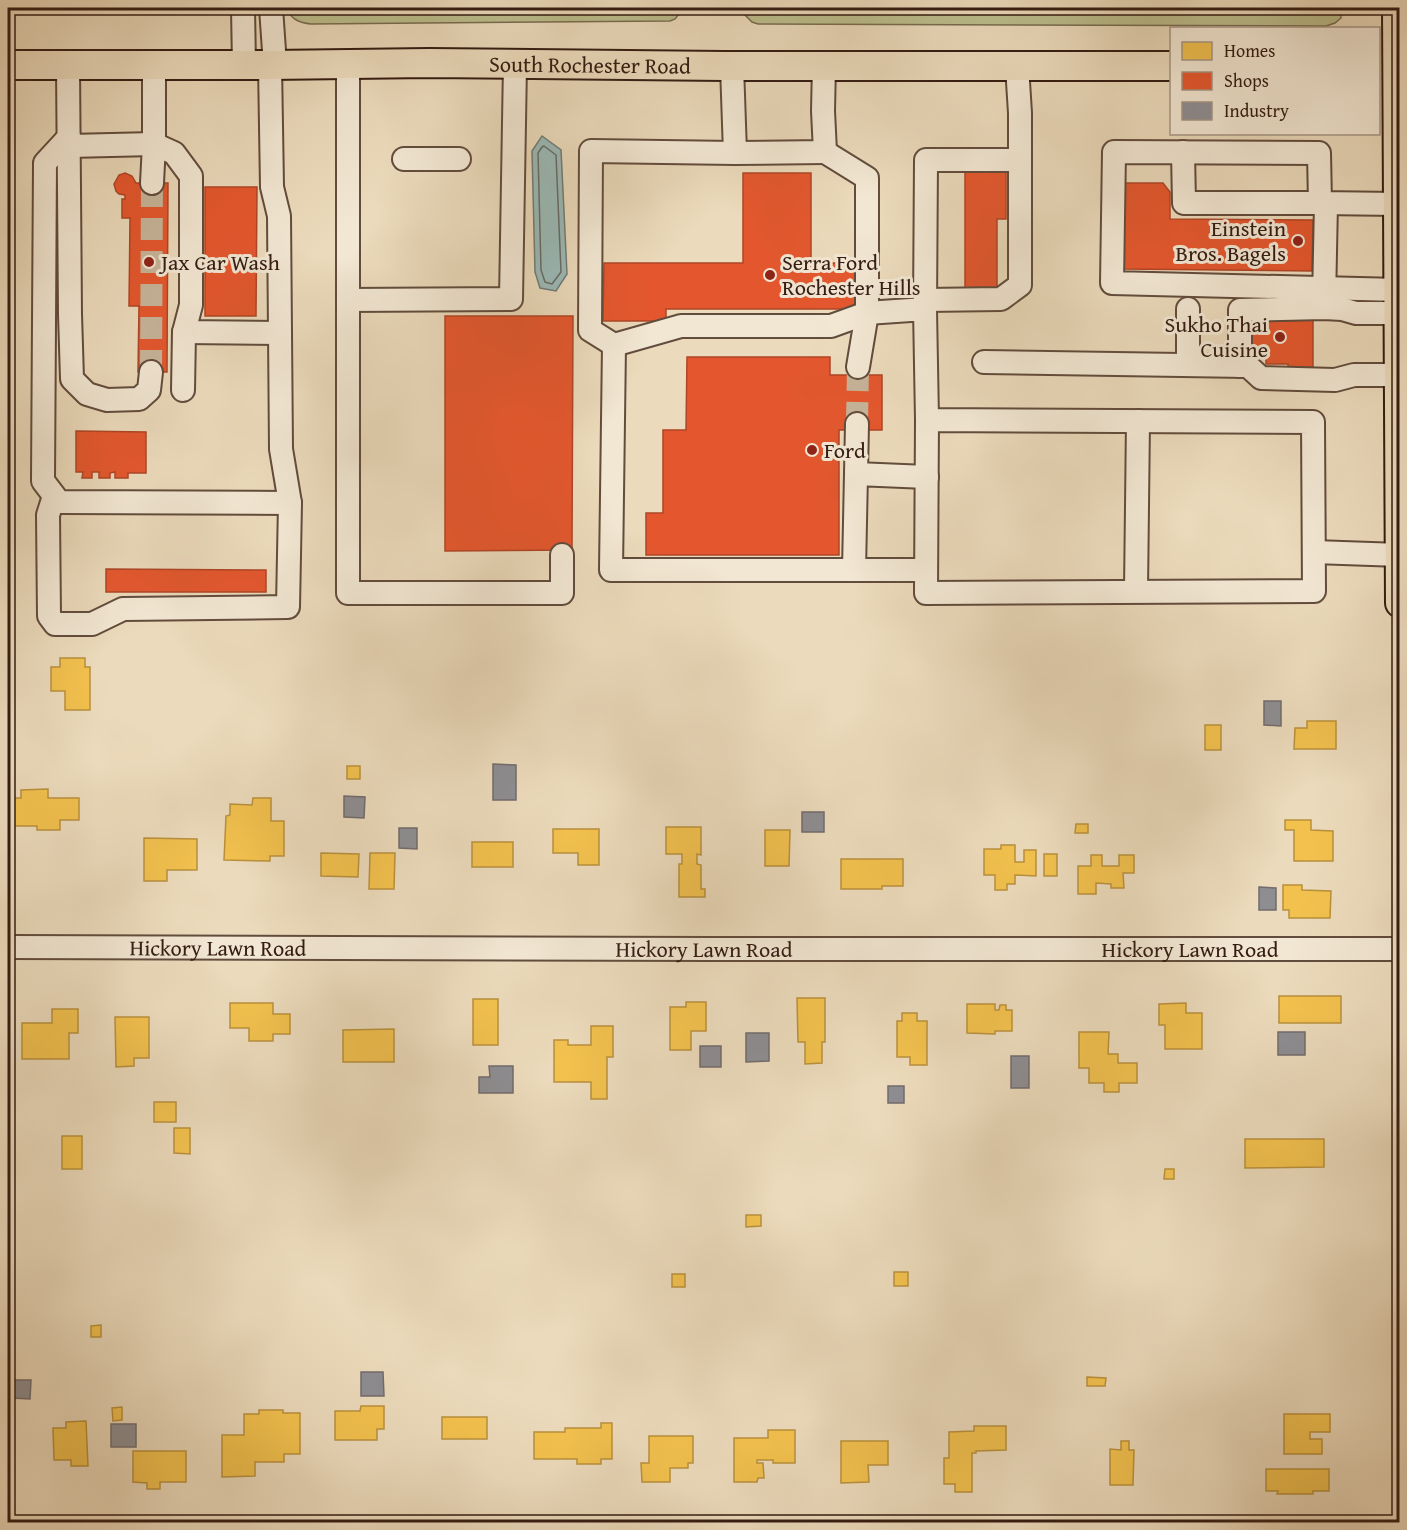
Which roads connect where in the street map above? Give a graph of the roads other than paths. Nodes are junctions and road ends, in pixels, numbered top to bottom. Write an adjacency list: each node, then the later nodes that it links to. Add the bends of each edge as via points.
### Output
1 (243, 8): 8 (street)
2 (271, 8): 8 (street)
3 (1398, 8): 14 (main road)
4 (348, 64): 5 (main road, South Rochester Road); 8 (main road, South Rochester Road); 28 (street)
5 (515, 64): 11 (main road, South Rochester Road); 28 (street, via 511,299)
6 (8, 65): 10 (main road, South Rochester Road)
7 (154, 65): 8 (main road, South Rochester Road); 10 (main road, South Rochester Road); 16 (street)
8 (263, 65): 34 (street, via 272,187 279,216)
9 (824, 65): 11 (main road, South Rochester Road); 12 (main road, South Rochester Road); 18 (street)
10 (68, 66): 15 (street)
11 (732, 66): 19 (street)
12 (1017, 66): 13 (main road, South Rochester Road); 22 (street)
13 (1170, 66)
14 (1392, 67): 25 (main road)
15 (69, 141): 16 (street); 33 (street, via 72,379 87,394 106,400 139,399 149,382 183,391); 47 (street, via 45,163 44,481)
16 (154, 144): 23 (street); 33 (street, via 174,153 191,176 191,305)
17 (1187, 146): 24 (street, via 1319,153); 24 (street, via 1184,203); 27 (street, via 1114,152 1112,283)
18 (825, 152): 19 (street); 31 (street, via 867,178)
19 (735, 153): 35 (street, via 591,151 590,330)
20 (404, 159): 21 (street)
21 (459, 159)
22 (1020, 160): 29 (street, via 1020,285 1001,299); 29 (street, via 926,160)
23 (152, 183)
24 (1323, 203): 25 (street); 27 (street)
25 (1398, 204): 26 (main road)
26 (1399, 290): 27 (street); 32 (main road)
27 (1324, 298): 32 (street, via 1356,313); 39 (street, via 1240,310)
28 (348, 300): 50 (street, via 348,593 562,593)
29 (925, 305): 31 (street); 42 (street)
30 (1188, 309): 38 (street)
31 (867, 312): 35 (street, via 831,326 681,326); 40 (street)
32 (1399, 313): 36 (main road)
33 (184, 332): 34 (street)
34 (280, 333): 48 (street, via 281,449)
35 (614, 345): 52 (street, via 611,570)
36 (1399, 358): 39 (street, via 1335,380 1261,378 1248,366); 41 (main road)
37 (984, 362): 38 (street)
38 (1188, 364): 39 (street)
39 (1240, 366)
40 (858, 367)
41 (1399, 416): 51 (main road)
42 (927, 420): 43 (street); 46 (street)
43 (1138, 421): 49 (street, via 1313,422); 54 (street)
44 (857, 424): 45 (street)
45 (856, 474): 46 (street); 52 (street)
46 (927, 477): 53 (street)
47 (54, 496): 48 (street, via 58,502); 48 (street, via 48,515 49,616 56,624 92,624 123,609 288,607)
48 (290, 503)
49 (1314, 552): 51 (street); 54 (street, via 1314,591)
50 (562, 555)
51 (1399, 555): 55 (main road)
52 (854, 570): 53 (street)
53 (926, 570): 54 (street, via 926,593)
54 (1136, 591)
55 (1400, 603)
56 (8, 947): 57 (street, Hickory Lawn Road)
57 (1400, 949)

